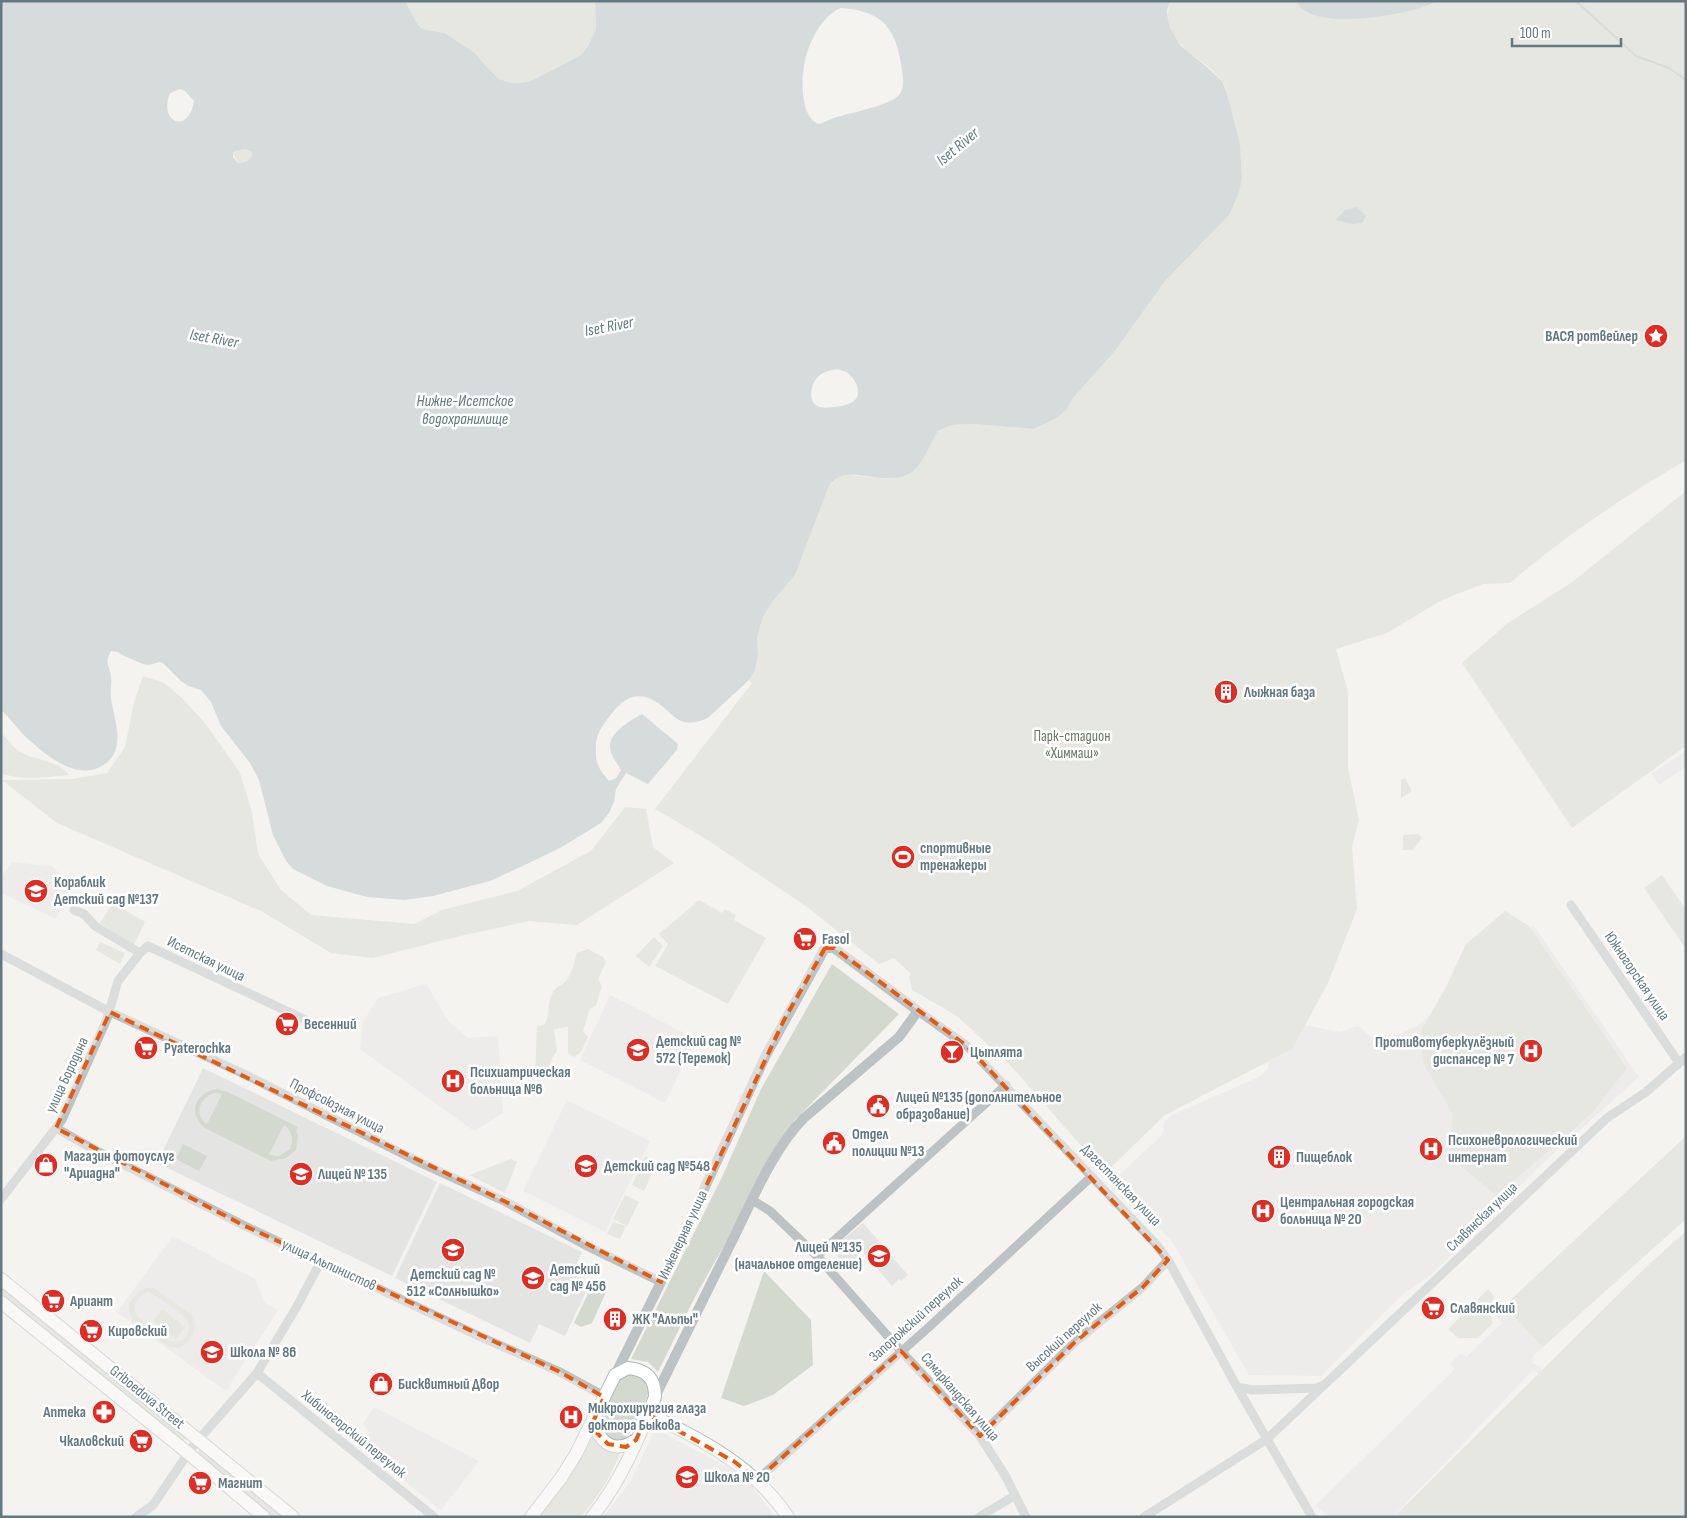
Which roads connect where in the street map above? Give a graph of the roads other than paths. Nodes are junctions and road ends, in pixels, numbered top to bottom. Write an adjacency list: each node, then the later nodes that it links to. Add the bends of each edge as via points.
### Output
1 (1571, 905): 9 (street, Южногорская улица)
2 (74, 910): 4 (street)
3 (825, 948): 6 (street, Дагестанская улица, via 834,948); 19 (street, Инженерная улица, via 766,1055)
4 (140, 953): 7 (street, улица Бородина, via 118,981); 8 (street, Исетская улица, via 148,946)
5 (1, 954): 7 (street, Профсоюзная улица)
6 (918, 1011): 10 (street, Дагестанская улица, via 967,1046); 14 (street, via 899,1037 795,1127)
7 (110, 1012): 11 (street, улица Бородина); 19 (street, Профсоюзная улица, via 506,1202)
8 (308, 1022)
9 (1683, 1060): 24 (street, Славянская улица, via 1646,1092 1607,1118)
10 (1006, 1085): 12 (street, Дагестанская улица); 15 (street)
11 (56, 1128): 13 (street, улица Бородина); 17 (street, улица Альпинистов, via 243,1225)
12 (1091, 1177): 16 (street, Дагестанская улица); 21 (street, Запорожский переулок)
13 (1, 1199)
14 (752, 1200): 15 (street, Самаркандская улица, via 770,1212); 27 (street)
15 (817, 1256): 21 (street, Самаркандская улица)
16 (1168, 1260): 25 (street, Дагестанская улица); 30 (street, Высокий переулок, via 1143,1287 1076,1341)
17 (321, 1261): 22 (street); 26 (street, улица Альпинистов, via 558,1371)
18 (1, 1279): 31 (main road, Griboedova Street)
19 (661, 1282): 23 (street, Инженерная улица)
20 (1, 1302): 34 (main road, Griboedova Street)
21 (902, 1352): 30 (street, Самаркандская улица); 35 (street, Запорожский переулок)
22 (257, 1373): 31 (street); 40 (street, Хибиногорский переулок)
23 (615, 1375): 26 (main road, Инженерная улица); 27 (main road, via 628,1368 643,1371 652,1380)
24 (1326, 1384): 25 (street, via 1317,1388 1262,1390); 32 (street, Славянская улица)
25 (1237, 1387): 32 (street, Дагестанская улица)
26 (604, 1396): 29 (main road, Инженерная улица)
27 (655, 1397): 28 (main road)
28 (648, 1414): 33 (main road); 35 (main road, via 735,1462)
29 (593, 1422): 33 (main road, via 597,1433 608,1444 626,1446); 41 (main road, Инженерная улица, via 562,1478)
30 (980, 1436): 36 (street, Самаркандская улица)
31 (199, 1439): 34 (street); 39 (main road, Griboedova Street)
32 (1267, 1439): 46 (street, Славянская улица); 47 (street, Дагестанская улица)
33 (636, 1440): 42 (main road, via 618,1479)
34 (188, 1453): 37 (street, via 153,1505); 38 (main road, Griboedova Street)
35 (757, 1480): 43 (main road)
36 (1014, 1496): 44 (street); 45 (street, Самаркандская улица)
37 (136, 1517)
38 (264, 1517)
39 (293, 1517)
40 (434, 1517)
41 (531, 1517)
42 (592, 1517)
43 (788, 1517)
44 (979, 1517)
45 (1026, 1517)
46 (1144, 1517)
47 (1312, 1517)

